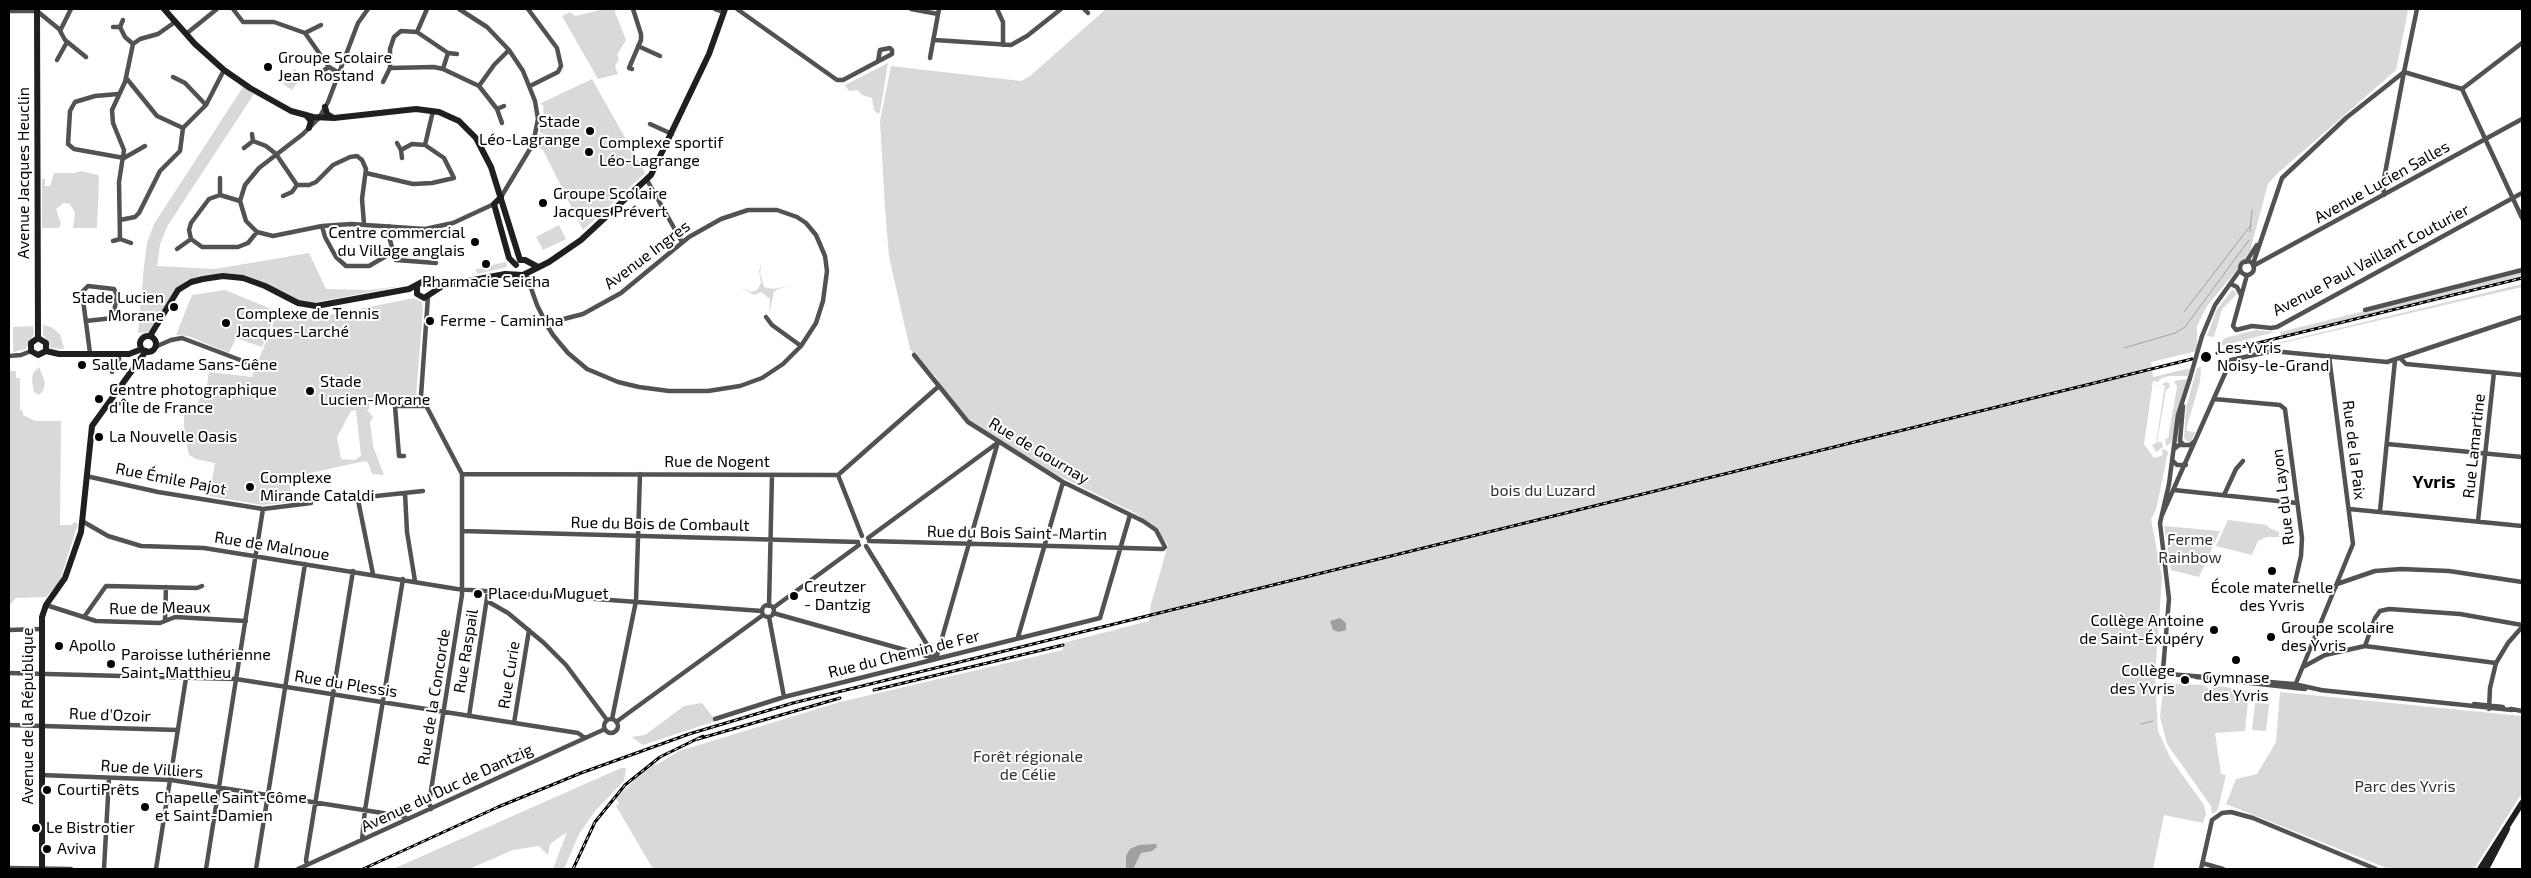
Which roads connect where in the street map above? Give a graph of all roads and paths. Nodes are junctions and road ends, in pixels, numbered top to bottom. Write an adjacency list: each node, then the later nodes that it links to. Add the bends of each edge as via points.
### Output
1 (71, 9): 27 (street)
2 (164, 9): 23 (street)
3 (217, 9): 30 (street)
4 (233, 9): 29 (street, via 244,22 274,22)
5 (368, 9): 51 (street, via 358,23)
6 (427, 9): 28 (street)
7 (461, 9): 37 (street, via 487,27)
8 (528, 9): 57 (street, via 556,48 561,66 558,72)
9 (633, 9): 36 (street, via 641,34)
10 (715, 9): 18 (street)
11 (737, 9): 44 (street, via 837,80 843,80)
12 (911, 9): 20 (street)
13 (997, 9): 35 (street, via 1003,22)
14 (1062, 9): 35 (street, via 1019,42)
15 (1084, 9): 21 (street)
16 (2416, 9): 50 (street)
17 (37, 10): 19 (street); 27 (street); 134 (street, Avenue Jacques Heuclin)
18 (724, 10): 74 (street, via 709,54)
19 (9, 11)
20 (939, 11): 31 (street)
21 (1088, 13)
22 (123, 20): 26 (street)
23 (175, 22): 30 (street); 34 (street, via 160,33)
24 (321, 25): 29 (street)
25 (113, 27): 26 (street)
26 (120, 27): 34 (street)
27 (60, 31): 32 (street)
28 (416, 32): 38 (street); 46 (street, via 401,30 394,37)
29 (305, 33): 45 (street)
30 (186, 34): 49 (street)
31 (935, 40): 35 (street); 42 (street)
32 (67, 42): 41 (street); 43 (street)
33 (2522, 43): 58 (street)
34 (133, 44): 54 (street)
35 (1003, 45)
36 (638, 46): 40 (street); 48 (street, via 629,68)
37 (509, 50): 56 (street); 57 (street)
38 (448, 53): 39 (street); 47 (street)
39 (457, 54)
40 (660, 56)
41 (86, 58)
42 (930, 58)
43 (57, 60)
44 (878, 61)
45 (329, 67): 51 (street); 52 (street)
46 (390, 68): 47 (street); 55 (street)
47 (443, 69): 56 (street)
48 (632, 69)
49 (224, 70): 60 (street); 65 (street, via 279,105)
50 (2404, 72): 58 (street); 90 (street, via 2383,184); 110 (street, via 2346,118 2282,178)
51 (338, 73): 62 (street)
52 (318, 74)
53 (173, 77): 60 (street, via 185,83)
54 (126, 79): 59 (street); 71 (street, via 157,116)
55 (382, 82)
56 (479, 86): 63 (street)
57 (530, 86): 94 (street, via 538,115 536,135 525,161)
58 (2462, 89): 75 (street)
59 (118, 94): 83 (street, via 112,118); 83 (street, via 75,102 70,111 67,140 74,148)
60 (206, 106): 71 (street)
61 (504, 106): 63 (street)
62 (325, 107): 66 (street); 67 (street, via 327,114)
63 (497, 110): 69 (street)
64 (432, 111): 67 (street, via 408,109); 78 (street); 94 (street, via 454,118 472,133 491,167)
65 (306, 115): 66 (street); 72 (street, via 311,121)
66 (319, 118): 67 (street); 72 (street)
67 (334, 118)
68 (2522, 119): 75 (street, Avenue Lucien Salles)
69 (502, 123)
70 (650, 124): 74 (street)
71 (183, 128): 98 (street, via 180,151 160,171 139,213)
72 (309, 128): 82 (street)
73 (252, 134): 76 (street)
74 (672, 134): 87 (street)
75 (2486, 139): 90 (street, Avenue Lucien Salles); 93 (street)
76 (253, 141): 80 (street); 82 (street)
77 (397, 143): 81 (street)
78 (425, 145): 81 (street, via 412,144); 85 (street, via 444,158 454,178 413,184)
79 (145, 146): 83 (street)
80 (244, 148)
81 (402, 150): 84 (street)
82 (276, 154): 88 (street); 95 (street, via 249,179)
83 (124, 158): 98 (street, via 119,182)
84 (402, 158)
85 (366, 173): 88 (street, via 362,160 354,156 331,166 314,184); 99 (street, via 362,199)
86 (220, 178): 91 (street)
87 (647, 180): 108 (street); 118 (street, via 581,240 538,267)
88 (297, 185): 92 (street)
89 (2522, 193): 93 (street, Avenue Paul Vaillant Couturier)
90 (2384, 194): 117 (street, Avenue Lucien Salles)
91 (220, 195): 95 (street); 106 (street, via 206,201 194,219 189,230)
92 (283, 196)
93 (2514, 197): 97 (street); 126 (street, Avenue Paul Vaillant Couturier, via 2277,327 2252,326 2236,330 2232,326)
94 (501, 198): 96 (street); 102 (street)
95 (240, 200): 103 (street, via 244,218)
96 (494, 204): 101 (street, via 440,227); 104 (street)
97 (2522, 218)
98 (120, 220): 105 (street)
99 (364, 224): 100 (street); 101 (street)
100 (322, 226): 103 (street, via 277,236); 113 (street, via 336,257 346,266 369,266)
101 (389, 226): 113 (street)
102 (510, 230): 104 (street, via 506,228); 112 (street)
103 (257, 232): 106 (street, via 238,247 202,247)
104 (502, 232): 114 (street)
105 (120, 238): 107 (street); 109 (street)
106 (191, 240): 111 (street)
107 (113, 241)
108 (682, 242): 132 (street, Avenue Ingres, via 622,293 583,314); 136 (street, Avenue Ingres, via 712,223 748,210 777,210 806,223 820,241 827,271 819,315)
109 (131, 243)
110 (2258, 244): 115 (street); 117 (street)
111 (177, 249)
112 (516, 250): 114 (street); 118 (street)
113 (393, 252): 116 (street, via 399,261)
114 (508, 255): 118 (street)
115 (2246, 262): 117 (street); 119 (street)
116 (436, 263)
117 (2253, 265): 121 (street, via 2252,272)
118 (522, 268): 125 (street); 130 (street, Avenue Ingres)
119 (2240, 270): 121 (street); 122 (street)
120 (2522, 270): 127 (street)
121 (2246, 275): 122 (street); 126 (street)
122 (2236, 279): 123 (street)
123 (2230, 285): 126 (street, via 2237,286); 153 (street, bridge, via 2207,320)
124 (416, 289): 125 (street, via 421,297); 125 (street, via 424,282); 135 (street, via 311,306 243,278 223,276 204,279 178,290)
125 (429, 291): 152 (street)
126 (2242, 295)
127 (2365, 310)
128 (766, 317): 136 (street)
129 (2522, 317): 146 (street)
130 (543, 318): 132 (street, Avenue Ingres); 133 (street, Avenue Ingres)
131 (86, 321): 131 (street, via 113,318 117,295 114,289 88,286 83,289); 141 (street)
132 (556, 321): 133 (street, Avenue Ingres)
133 (548, 327): 136 (street, Avenue Ingres, via 568,353 586,369 630,385 669,391 708,391 740,386 773,372)
134 (38, 338): 139 (street, via 31,343); 140 (street, via 45,341)
135 (152, 338): 137 (street); 138 (street, Avenue de la République, via 141,340)
136 (801, 346)
137 (155, 347): 138 (street); 147 (street, via 182,338)
138 (144, 350): 142 (street); 173 (street, Avenue de la République, via 93,424)
139 (31, 351): 140 (street, via 38,355); 144 (street)
140 (46, 351): 141 (street)
141 (90, 353): 142 (street)
142 (119, 354): 148 (street, via 119,362)
143 (914, 355): 151 (street, Rue de Gournay)
144 (9, 356)
145 (2330, 356): 146 (street, via 2387,362); 154 (street, via 2272,351 2231,360); 185 (street, Rue de la Paix)
146 (2398, 360): 149 (street, via 2406,364); 159 (street)
147 (256, 366)
148 (112, 372)
149 (2494, 372): 150 (street); 163 (street, Rue Lamartine)
150 (2522, 375)
151 (939, 386): 158 (street, Rue de Gournay, via 968,422); 172 (street)
152 (421, 396): 155 (street); 156 (street)
153 (2184, 399): 160 (street, via 2180,441); 161 (street, via 2178,414)
154 (2214, 399): 157 (street); 183 (street, Rue du Layon, via 2280,405 2285,409)
155 (411, 406): 156 (street); 164 (street, via 395,406 399,456)
156 (426, 406): 169 (street)
157 (2196, 441): 160 (street); 162 (street)
158 (997, 443): 174 (street, Rue de Gournay); 196 (street); 198 (street)
159 (2387, 444): 163 (street); 186 (street)
160 (2186, 445): 161 (street); 162 (street)
161 (2174, 448): 166 (street)
162 (2192, 451): 168 (street)
163 (2485, 454): 165 (street); 190 (street, Rue Lamartine)
164 (404, 456)
165 (2522, 458)
166 (2172, 460): 168 (street, via 2177,465); 175 (street)
167 (2243, 461): 179 (street, via 2236,468)
168 (2186, 465): 176 (street)
169 (462, 474): 170 (street, Rue de Nogent); 192 (street, Rue de la Concorde)
170 (640, 474): 171 (street, Rue de Nogent); 193 (street)
171 (772, 475): 172 (street, Rue de Nogent); 195 (street)
172 (838, 475): 194 (street)
173 (86, 476): 184 (street, Rue Émile Pajot, via 158,492); 189 (street, Avenue de la République)
174 (1063, 482): 187 (street, Rue de Gournay); 199 (street)
175 (2168, 489): 176 (street); 188 (street)
176 (2175, 490): 179 (street); 188 (street)
177 (423, 491): 178 (street)
178 (405, 493): 180 (street); 207 (street)
179 (2224, 495): 183 (street)
180 (376, 496)
181 (358, 500): 205 (street)
182 (311, 503): 184 (street, Rue Émile Pajot)
183 (2297, 503): 210 (street, Rue du Layon, via 2302,547 2295,582 2301,586)
184 (263, 509): 202 (street)
185 (2349, 509): 186 (street); 210 (street, Rue de la Paix, via 2352,546)
186 (2380, 511): 190 (street)
187 (1130, 514): 200 (street); 201 (street, Rue de Gournay, via 1156,530)
188 (2162, 515): 236 (street, via 2160,530 2169,599 2165,672 2201,679)
189 (82, 521): 202 (street, Rue de Malnoue, via 108,536 141,546 190,547); 216 (street, Avenue de la République, via 66,578)
190 (2478, 521): 191 (street)
191 (2522, 526)
192 (462, 531): 193 (street, Rue du Bois de Combault); 212 (street, Rue de la Concorde)
193 (639, 536): 195 (street, Rue du Bois de Combault); 215 (street)
194 (862, 536): 196 (street); 197 (street)
195 (769, 539): 197 (street, Rue du Bois de Combault); 217 (street)
196 (868, 542): 197 (street, Rue du Bois de Combault); 198 (street, Rue du Bois Saint-Martin); 229 (street)
197 (858, 543): 217 (street)
198 (968, 544): 199 (street, Rue du Bois Saint-Martin); 229 (street)
199 (1044, 546): 200 (street, Rue du Bois Saint-Martin); 227 (street)
200 (1120, 548): 201 (street, Rue du Bois Saint-Martin); 227 (street, Rue du Chemin de Fer, via 1100,618)
201 (1164, 549)
202 (255, 556): 203 (street, Rue de Malnoue); 222 (street)
203 (305, 564): 204 (street, Rue de Malnoue); 237 (street)
204 (353, 571): 205 (street, Rue de Malnoue); 238 (street)
205 (373, 574): 206 (street, Rue de Malnoue)
206 (403, 579): 207 (street, Rue de Malnoue); 240 (street)
207 (415, 581): 212 (street, Rue de Malnoue)
208 (2522, 582): 210 (street, via 2401,569 2375,571)
209 (202, 586): 211 (street)
210 (2336, 586): 231 (street)
211 (166, 587): 219 (street, via 106,586); 221 (street)
212 (461, 590): 213 (street); 242 (street, Rue de la Concorde)
213 (488, 591): 214 (street, Rue Raspail); 215 (street)
214 (486, 601): 226 (street); 244 (street, Rue Raspail)
215 (636, 601): 218 (street); 246 (street)
216 (46, 605): 219 (street, Rue de Meaux); 224 (street, Avenue de la République)
217 (772, 609): 218 (street, via 765,606); 220 (street); 229 (street)
218 (762, 613): 220 (street); 246 (street)
219 (84, 617): 221 (street, Rue de Meaux, via 96,621)
220 (769, 617): 239 (street)
221 (165, 621): 222 (street, Rue de Meaux, via 175,617)
222 (246, 621): 235 (street)
223 (2522, 626): 228 (street, via 2460,614 2389,609 2380,611 2375,618); 230 (street)
224 (41, 629): 225 (street); 233 (street, Avenue de la République)
225 (9, 630)
226 (529, 630): 246 (street, via 566,666); 247 (street, Rue Curie)
227 (1018, 637): 229 (street, Rue du Chemin de Fer)
228 (2365, 646): 230 (street); 231 (street, via 2325,655)
229 (936, 659): 239 (street, Rue du Chemin de Fer)
230 (2496, 663): 241 (street)
231 (2303, 667): 236 (street)
232 (9, 673): 233 (street, Rue du Plessis)
233 (41, 673): 234 (street, Rue du Plessis); 249 (street, Avenue de la République)
234 (186, 678): 235 (street, Rue du Plessis); 251 (street)
235 (236, 679): 237 (street, Rue du Plessis); 256 (street)
236 (2295, 686): 241 (street)
237 (285, 687): 238 (street, Rue du Plessis); 257 (street)
238 (333, 694): 240 (street, Rue du Plessis); 258 (street)
239 (784, 697): 245 (street, Rue du Chemin de Fer)
240 (382, 702): 242 (street, Rue du Plessis); 261 (street)
241 (2489, 707): 243 (street)
242 (444, 711): 244 (street, Rue du Plessis); 260 (street, Rue de la Concorde, via 429,804)
243 (2522, 711)
244 (468, 716): 247 (street, Rue du Plessis)
245 (715, 719)
246 (612, 720): 250 (street); 250 (street, Avenue du Duc de Dantzig, via 617,728 615,731)
247 (514, 723): 252 (street, Rue du Plessis, via 578,733)
248 (9, 725): 249 (street, Rue d'Ozoir)
249 (42, 725): 251 (street, Rue d'Ozoir); 253 (street, Avenue de la République)
250 (605, 729): 252 (street, Avenue du Duc de Dantzig)
251 (178, 730): 255 (street)
252 (585, 738): 260 (street, Avenue du Duc de Dantzig)
253 (41, 776): 254 (street, Rue de Villiers); 268 (street, Avenue de la République)
254 (109, 778): 255 (street, Rue de Villiers); 270 (street)
255 (171, 780): 256 (street, Rue de Villiers); 271 (street)
256 (219, 787): 257 (street, Rue de Villiers); 272 (street)
257 (268, 795): 258 (street, Rue de Villiers); 273 (street)
258 (316, 803): 261 (street, Rue de Villiers); 266 (street, via 306,860)
259 (2522, 803): 263 (street)
260 (431, 808): 262 (street, Avenue du Duc de Dantzig)
261 (365, 810): 262 (street, Rue de Villiers); 264 (street)
262 (408, 819): 264 (street, Avenue du Duc de Dantzig)
263 (2508, 825): 278 (street); 279 (street)
264 (362, 840): 266 (street, Avenue du Duc de Dantzig)
265 (2202, 863): 275 (street); 276 (street); 277 (street, via 2209,827 2217,815 2231,812 2253,818)
266 (308, 865): 274 (street, Avenue du Duc de Dantzig)
267 (9, 868): 268 (street)
268 (42, 868): 269 (street)
269 (71, 869)
270 (104, 869)
271 (156, 869)
272 (206, 869)
273 (256, 869)
274 (298, 869)
275 (2201, 869)
276 (2222, 869)
277 (2375, 869)
278 (2480, 869)
279 (2486, 869)

